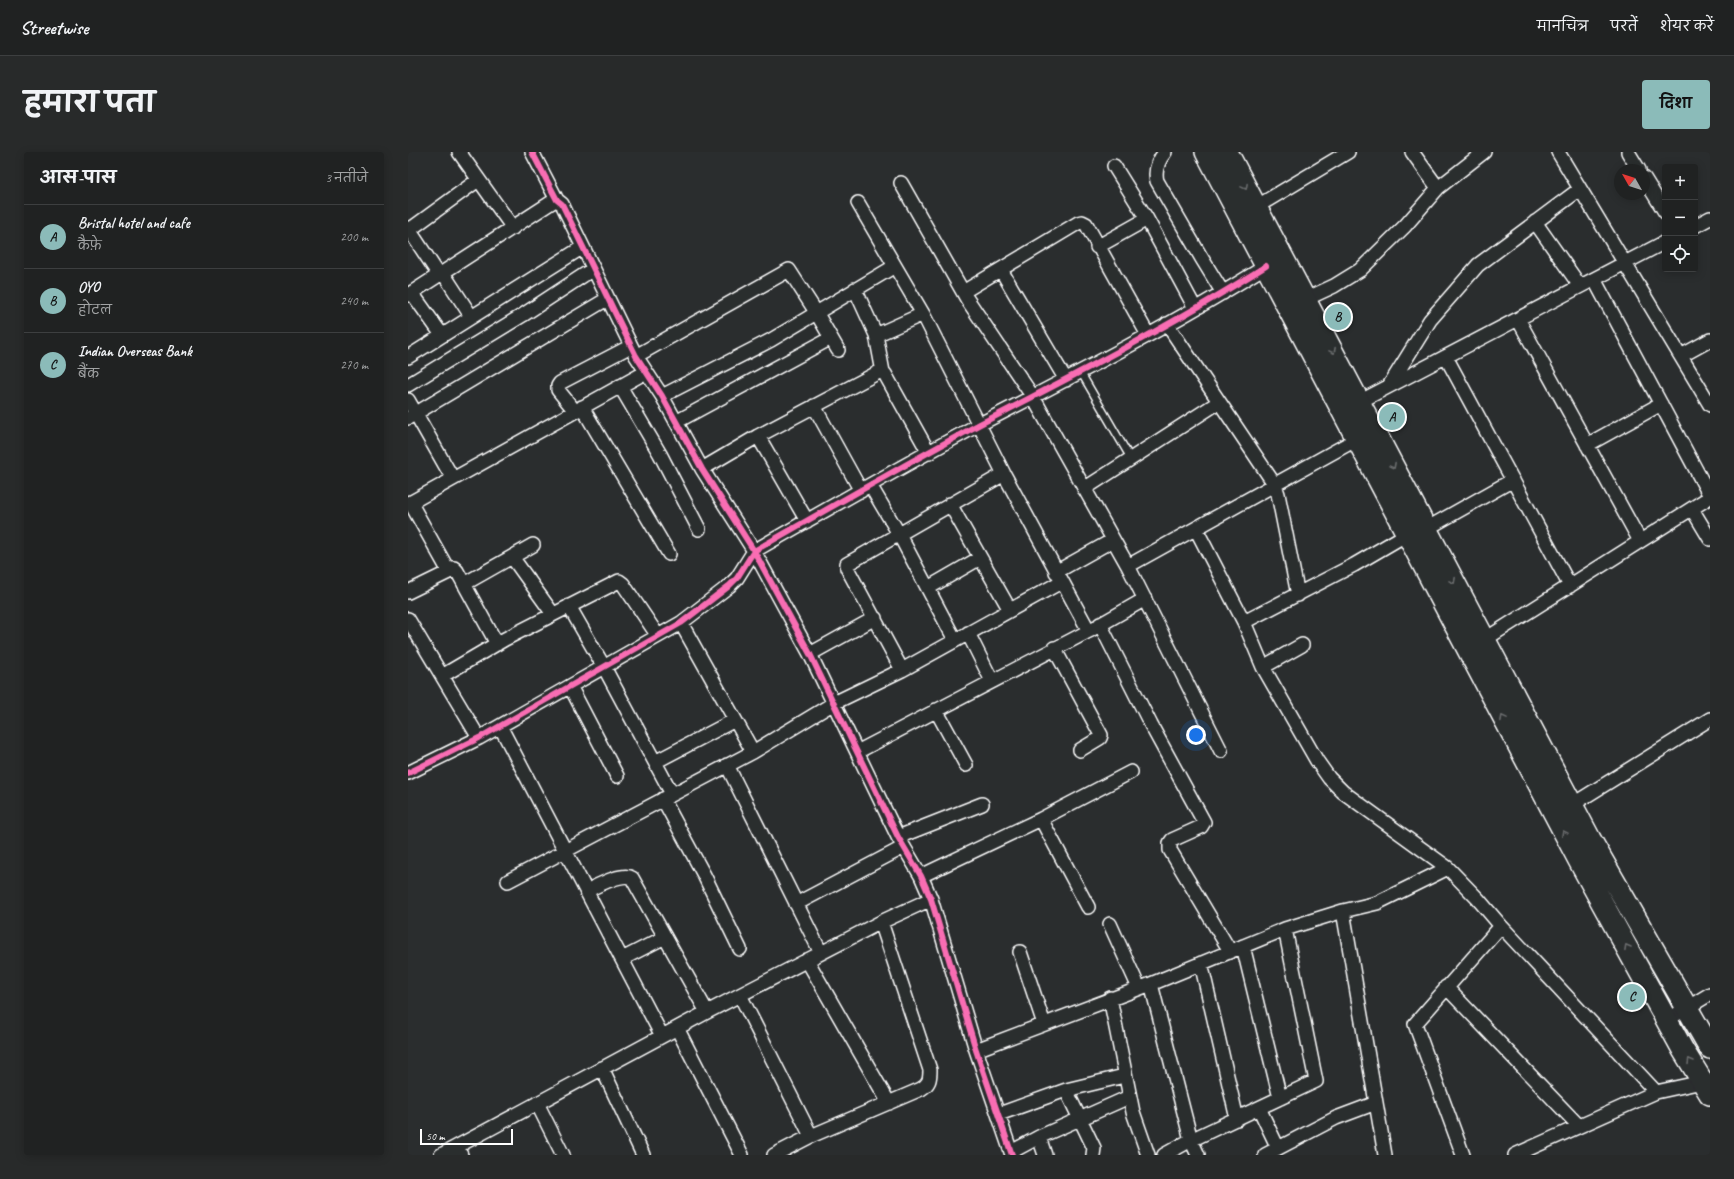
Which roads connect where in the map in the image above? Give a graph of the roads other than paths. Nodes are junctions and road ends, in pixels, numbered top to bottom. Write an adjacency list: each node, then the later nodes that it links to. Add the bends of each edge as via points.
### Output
1 (459, 152): 13 (street)
2 (532, 152): 18 (street)
3 (1165, 152): 41 (street, via 1156,171 1157,181)
4 (1206, 152): 33 (highway)
5 (1227, 152): 20 (highway, one-way to 20)
6 (1348, 152): 20 (street)
7 (1412, 152): 15 (street)
8 (1558, 152): 17 (street)
9 (1628, 152): 11 (street)
10 (1476, 155): 15 (street)
11 (1635, 164)
12 (1114, 166): 23 (street)
13 (478, 180): 26 (street); 27 (street)
14 (901, 183): 40 (street)
15 (1438, 188): 44 (street, via 1405,226 1360,270)
16 (1650, 188): 21 (street)
17 (1580, 189): 24 (street); 31 (street)
18 (557, 200): 26 (street); 29 (street, via 562,204)
19 (858, 203): 32 (street)
20 (1256, 207): 44 (highway)
21 (1662, 207)
22 (1710, 218): 25 (street)
23 (1147, 219): 30 (street); 45 (street)
24 (1535, 222): 38 (street); 67 (street, via 1469,274 1430,320)
25 (1698, 224)
26 (513, 228): 36 (street)
27 (409, 230): 36 (street)
28 (1662, 244): 31 (street)
29 (583, 247): 34 (street); 48 (street)
30 (1098, 247): 35 (street, via 1086,224 1082,222); 53 (street)
31 (1625, 262): 37 (street); 59 (street)
32 (895, 266): 39 (street); 47 (street)
33 (1266, 266): 41 (street); 81 (highway)
34 (593, 269): 43 (street); 65 (street)
35 (1001, 270): 40 (street); 64 (street)
36 (441, 274): 42 (street); 48 (street)
37 (1594, 279): 38 (street); 73 (street)
38 (1580, 286): 49 (street)
39 (855, 289): 46 (street); 52 (street)
40 (963, 292): 69 (street)
41 (1223, 293): 45 (street)
42 (410, 294): 51 (street)
43 (607, 299): 57 (street); 77 (street)
44 (1306, 299): 72 (highway, one-way to 72)
45 (1195, 308): 50 (street)
46 (816, 312): 54 (street); 57 (street, via 789,270); 68 (street, via 771,340)
47 (923, 314): 52 (street); 79 (street)
48 (471, 316): 51 (street)
49 (1518, 319): 58 (street); 82 (street)
50 (1167, 324): 53 (street); 71 (street)
51 (442, 335): 60 (street)
52 (876, 335): 63 (street)
53 (1148, 335): 61 (street)
54 (831, 338): 56 (street); 78 (street)
55 (1710, 340): 59 (street)
56 (838, 350)
57 (633, 351): 62 (street); 76 (street, via 560,383 558,390)
58 (1446, 356): 67 (street); 88 (street)
59 (1681, 356): 74 (street)
60 (408, 357)
61 (1080, 371): 64 (street); 84 (lane)
62 (646, 372): 66 (street); 68 (street)
63 (883, 372): 75 (street, via 878,372); 83 (street)
64 (1066, 380): 69 (street)
65 (408, 385)
66 (620, 386): 76 (street); 97 (street, via 660,454)
67 (1389, 387): 72 (street)
68 (662, 396): 78 (street)
69 (1033, 398): 79 (street); 91 (street)
70 (408, 400): 77 (street)
71 (1219, 402): 84 (street); 89 (street)
72 (1359, 402): 99 (highway, one-way to 99)
73 (1661, 404): 82 (street); 92 (street)
74 (1710, 405)
75 (814, 406): 80 (street); 90 (street)
76 (579, 409): 87 (street); 106 (street)
77 (412, 415): 87 (street)
78 (676, 422): 85 (street)
79 (979, 425): 83 (street); 86 (street)
80 (758, 436): 85 (street); 96 (street)
81 (1357, 439): 89 (street); 99 (highway)
82 (1587, 445): 103 (street)
83 (929, 453): 90 (street)
84 (1131, 459): 91 (street)
85 (702, 469): 105 (street)
86 (1004, 474): 94 (street); 111 (street)
87 (453, 479): 93 (street)
88 (1513, 480): 99 (street); 113 (street)
89 (1275, 485): 98 (street); 116 (street)
90 (866, 488): 96 (street); 100 (street)
91 (1084, 489): 102 (street)
92 (1710, 496): 95 (street)
93 (409, 503): 110 (street, via 447,568)
94 (950, 504): 100 (street); 108 (street)
95 (1692, 509): 101 (street); 103 (street)
96 (807, 521): 105 (street)
97 (699, 529)
98 (1196, 529): 109 (street); 123 (street)
99 (1416, 532): 116 (street); 129 (highway, one-way to 129); 158 (highway, one-way to 99)
100 (899, 534): 114 (street); 122 (street, via 846,566)
101 (1710, 539)
102 (1113, 540): 109 (street); 111 (street)
103 (1640, 542): 113 (street)
104 (533, 545): 107 (street)
105 (754, 552): 124 (street, via 729,586); 133 (street)
106 (668, 554)
107 (512, 557): 112 (street); 120 (street)
108 (980, 558): 114 (street); 119 (street)
109 (1128, 566): 117 (street)
110 (455, 569): 112 (street); 115 (street)
111 (1058, 577): 119 (street); 125 (street)
112 (464, 584): 130 (street)
113 (1570, 586): 129 (street)
114 (928, 588): 128 (street)
115 (408, 592)
116 (1298, 596): 123 (street)
117 (1145, 599): 125 (street); 147 (street)
118 (569, 606): 120 (street); 127 (street, via 619,581); 134 (street)
119 (1010, 610): 126 (street)
120 (553, 614): 130 (street)
121 (408, 618): 137 (street)
122 (875, 618): 133 (street); 136 (street)
123 (1244, 622): 135 (street)
124 (681, 623): 127 (street); 143 (street)
125 (1094, 628): 132 (street); 177 (street, via 1204,822 1201,827 1172,840 1170,850)
126 (968, 633): 128 (street); 138 (street)
127 (658, 636): 134 (street)
128 (955, 640): 136 (street)
129 (1484, 640): 158 (highway)
130 (497, 644): 137 (street)
131 (1302, 645): 135 (street)
132 (1054, 648): 138 (street); 146 (street, via 1101,735)
133 (810, 654): 140 (street)
134 (604, 667): 139 (street); 150 (street)
135 (1263, 668): 162 (street, via 1329,778 1342,792)
136 (902, 670): 140 (street)
137 (442, 676): 145 (street)
138 (992, 681): 141 (street)
139 (570, 686): 144 (street); 155 (street)
140 (834, 703): 148 (street); 149 (street)
141 (936, 710): 149 (street); 152 (street)
142 (1710, 719): 158 (street)
143 (735, 720): 148 (street); 150 (street)
144 (500, 726): 145 (street); 161 (street)
145 (479, 738): 154 (street)
146 (1080, 750)
147 (1221, 751)
148 (753, 752): 151 (street)
149 (856, 752): 160 (street)
150 (655, 762): 156 (street)
151 (727, 765): 156 (street); 167 (street)
152 (966, 765)
153 (1131, 772): 159 (street)
154 (408, 773)
155 (617, 776)
156 (668, 797): 161 (street); 176 (street)
157 (982, 804): 160 (street)
158 (1563, 810): 188 (highway); 190 (highway, one-way to 158)
159 (1041, 819): 163 (street); 168 (street)
160 (901, 842): 163 (street); 167 (street)
161 (565, 850): 164 (street); 165 (street)
162 (1448, 868): 169 (street, via 1377,903); 172 (street)
163 (921, 876): 166 (street)
164 (508, 881)
165 (586, 891): 174 (street, via 616,878 630,876); 180 (street)
166 (931, 899): 170 (street); 195 (street)
167 (796, 904): 179 (street)
168 (1088, 907)
169 (1343, 911): 173 (street); 205 (street)
170 (880, 922): 179 (street); 204 (street, via 930,1070 928,1084)
171 (1110, 924): 183 (street)
172 (1501, 926): 184 (street); 200 (street)
173 (1285, 929): 175 (street); 202 (street, via 1316,1080)
174 (665, 937): 180 (street); 189 (street)
175 (1243, 946): 177 (street); 202 (street)
176 (740, 949)
177 (1230, 951): 182 (street)
178 (1020, 952): 191 (street)
179 (821, 953): 181 (street)
180 (622, 959): 193 (street)
181 (807, 960): 186 (street); 204 (street)
182 (1201, 963): 183 (street); 208 (street)
183 (1145, 986): 187 (street); 213 (street)
184 (1446, 987): 210 (street); 229 (street, via 1417,1020 1415,1027)
185 (1710, 994): 188 (street)
186 (740, 995): 189 (street); 211 (street)
187 (1110, 998): 191 (street); 197 (street)
188 (1686, 1007): 190 (street); 194 (highway)
189 (707, 1012): 192 (street)
190 (1667, 1020): 198 (highway, one-way to 190)
191 (1044, 1024): 195 (street)
192 (677, 1028): 193 (street); 220 (street)
193 (662, 1036): 196 (street)
194 (1710, 1048)
195 (976, 1050): 207 (street)
196 (602, 1068): 203 (street); 219 (street)
197 (1124, 1076): 199 (street); 201 (street)
198 (1706, 1088): 200 (street)
199 (1066, 1090): 207 (street); 209 (street)
200 (1656, 1092): 210 (street)
201 (1129, 1097): 209 (street); 224 (street)
202 (1280, 1098): 206 (street)
203 (537, 1103): 215 (street); 218 (street)
204 (889, 1103): 211 (street)
205 (1376, 1103): 214 (street, via 1336,1118); 228 (street)
206 (1259, 1108): 208 (street); 214 (street)
207 (999, 1114): 216 (street)
208 (1237, 1119): 213 (street)
209 (1080, 1120): 212 (street); 223 (street, via 1094,1148)
210 (1579, 1126): 230 (street)
211 (811, 1136): 221 (street)
212 (1038, 1137): 216 (street); 222 (street)
213 (1191, 1140): 225 (street); 226 (street)
214 (1278, 1148): 227 (street)
215 (458, 1151): 217 (street)
216 (1012, 1154)
217 (441, 1155)
218 (563, 1155)
219 (643, 1155)
220 (742, 1155)
221 (774, 1155)
222 (1045, 1155)
223 (1094, 1155)
224 (1148, 1155)
225 (1164, 1155)
226 (1198, 1155)
227 (1265, 1155)
228 (1385, 1155)
229 (1463, 1155)
230 (1515, 1155)

